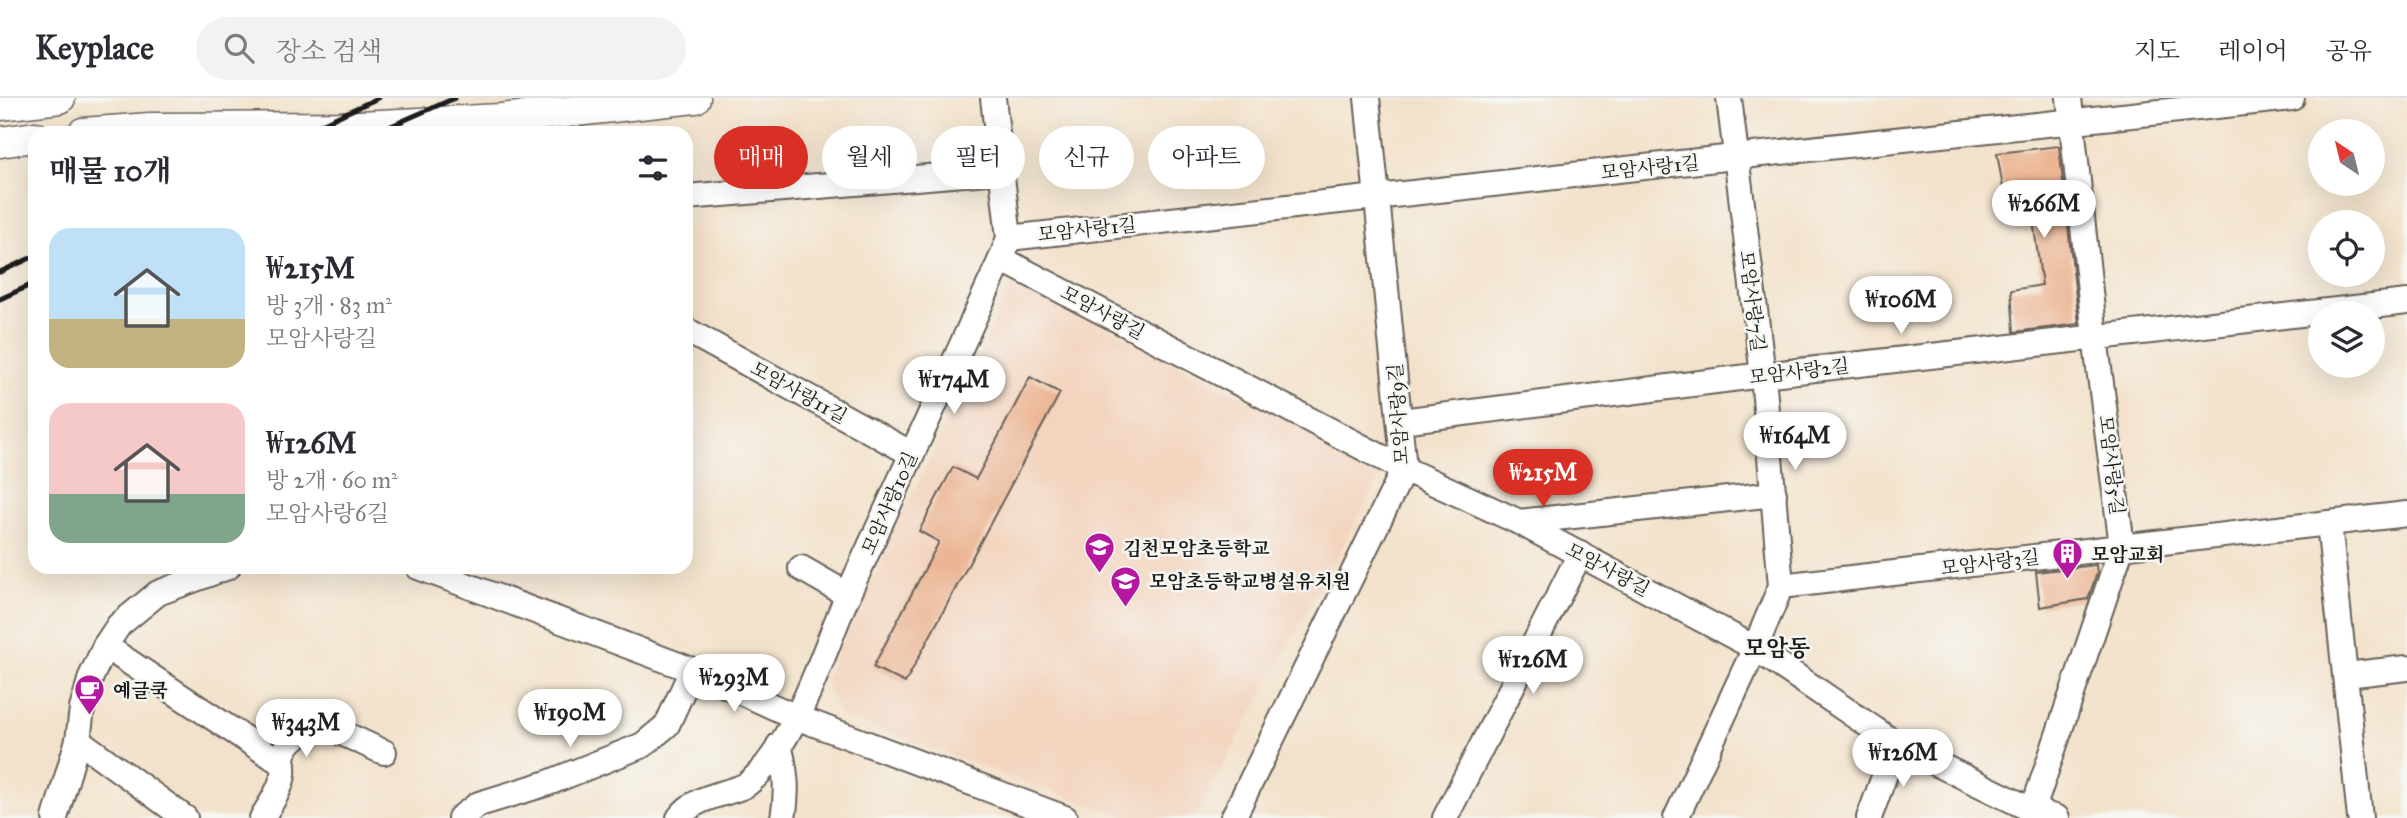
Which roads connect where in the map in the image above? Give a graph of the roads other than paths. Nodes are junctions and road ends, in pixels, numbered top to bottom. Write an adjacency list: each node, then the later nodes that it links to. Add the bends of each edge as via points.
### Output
1 (60, 98): 7 (main road)
2 (695, 98): 9 (main road)
3 (993, 98): 10 (street)
4 (1367, 98): 17 (street, 모암사랑9길)
5 (1729, 98): 13 (street, 모암사랑7길)
6 (2292, 98): 8 (street, 모암사랑1길)
7 (0, 105)
8 (2070, 110): 13 (street, 모암사랑1길); 21 (street, 모암사랑5길)
9 (503, 126)
10 (996, 126)
11 (28, 138): 12 (main road)
12 (0, 142)
13 (1734, 157): 17 (street, 모암사랑1길); 22 (street, 모암사랑7길)
14 (931, 176): 16 (street)
15 (1001, 189): 18 (street)
16 (693, 196)
17 (1377, 198): 18 (street, 모암사랑1길); 23 (street, 모암사랑9길)
18 (1005, 248): 24 (street, 모암사랑10길); 25 (street, 모암사랑길)
19 (2407, 302): 21 (street, 모암사랑2길)
20 (693, 335): 24 (street, 모암사랑11길)
21 (2095, 337): 22 (street, 모암사랑2길); 30 (street, 모암사랑5길)
22 (1763, 375): 23 (street, 모암사랑2길); 26 (street, 모암사랑7길)
23 (1401, 421): 25 (street, 모암사랑9길)
24 (912, 454): 36 (street, 모암사랑10길)
25 (1404, 470): 28 (street, 모암사랑길); 56 (street, 모암사랑9길)
26 (1774, 494): 28 (street); 35 (street, 모암사랑7길)
27 (2407, 514): 29 (street, 모암사랑3길)
28 (1519, 522): 31 (street, 모암사랑길)
29 (2329, 523): 30 (street, 모암사랑3길); 41 (street)
30 (2122, 547): 35 (street, 모암사랑3길); 48 (street, 모암사랑5길)
31 (1580, 554): 38 (street, 모암사랑길); 57 (street)
32 (801, 568): 36 (street)
33 (209, 574): 37 (street, via 158,593 119,625)
34 (437, 574): 40 (street)
35 (1781, 586): 38 (street, 모암사랑7길)
36 (848, 595): 42 (street, 모암사랑10길)
37 (105, 646): 43 (street, via 82,709); 47 (street)
38 (1755, 648): 44 (street, 모암사랑길); 58 (street, 모암사랑7길)
39 (2407, 668): 41 (street)
40 (692, 670): 42 (street); 52 (street, via 667,725 643,745 548,783 479,804)
41 (2346, 675): 61 (street)
42 (796, 717): 45 (street, 모암사랑10길); 55 (street)
43 (78, 740): 49 (street); 50 (street)
44 (1896, 744): 48 (street, 모암사랑길); 59 (street)
45 (779, 745): 53 (street, 모암사랑10길, via 747,785 686,808); 54 (street, via 787,778)
46 (384, 752): 47 (street, via 323,727 313,728 291,740)
47 (283, 764): 51 (street, via 281,781)
48 (2031, 814): 60 (street, 모암사랑길)
49 (55, 818)
50 (185, 818)
51 (262, 818)
52 (460, 818)
53 (679, 818)
54 (783, 818)
55 (1066, 818)
56 (1233, 818)
57 (1445, 818)
58 (1676, 818)
59 (1868, 818)
60 (2057, 818)
61 (2360, 818)

